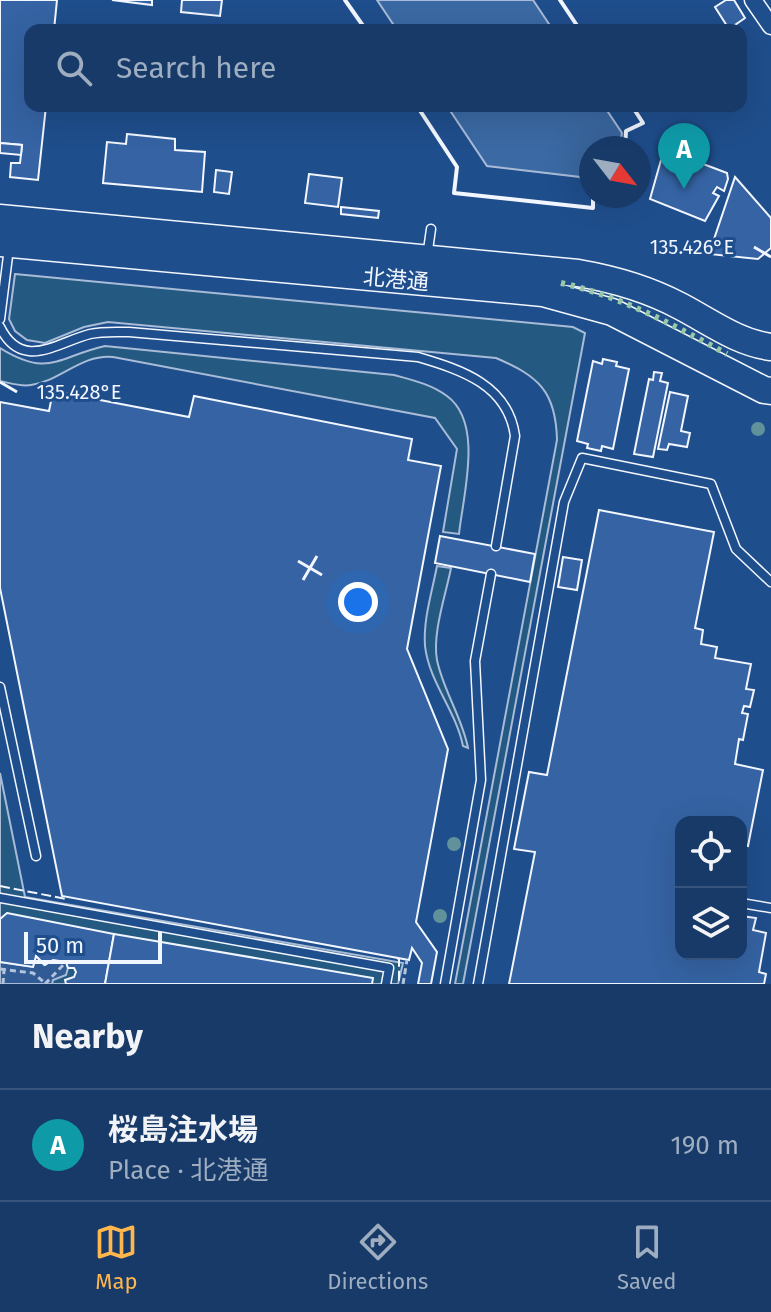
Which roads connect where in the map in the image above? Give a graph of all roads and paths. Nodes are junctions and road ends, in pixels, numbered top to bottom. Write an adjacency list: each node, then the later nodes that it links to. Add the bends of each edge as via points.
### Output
1 (753, 0): 2 (street)
2 (771, 26)
3 (0, 218): 6 (main road, 北港通)
4 (431, 229): 6 (lane)
5 (5, 243): 7 (lane); 10 (main road, 北港通, via 543,293 612,312)
6 (427, 258): 9 (main road, 北港通, via 606,278 677,304 754,345)
7 (0, 319)
8 (0, 327): 11 (lane, via 9,342 35,351 88,335 129,332 418,357 458,368 484,384 513,418 515,436)
9 (771, 347)
10 (771, 391)
11 (496, 546)
12 (491, 574): 26 (lane, via 475,661 481,780)
13 (771, 582): 27 (lane, via 736,549 711,484 582,458 564,502)
14 (0, 687): 15 (lane)
15 (36, 856)
16 (0, 898): 24 (lane, via 389,968)
17 (747, 904): 18 (lane)
18 (771, 908)
19 (407, 960): 25 (path)
20 (66, 962): 22 (path)
21 (2, 970): 22 (path, via 33,973); 23 (path)
22 (45, 983)
23 (3, 984)
24 (386, 984)
25 (403, 984)
26 (445, 984)
27 (478, 984)

